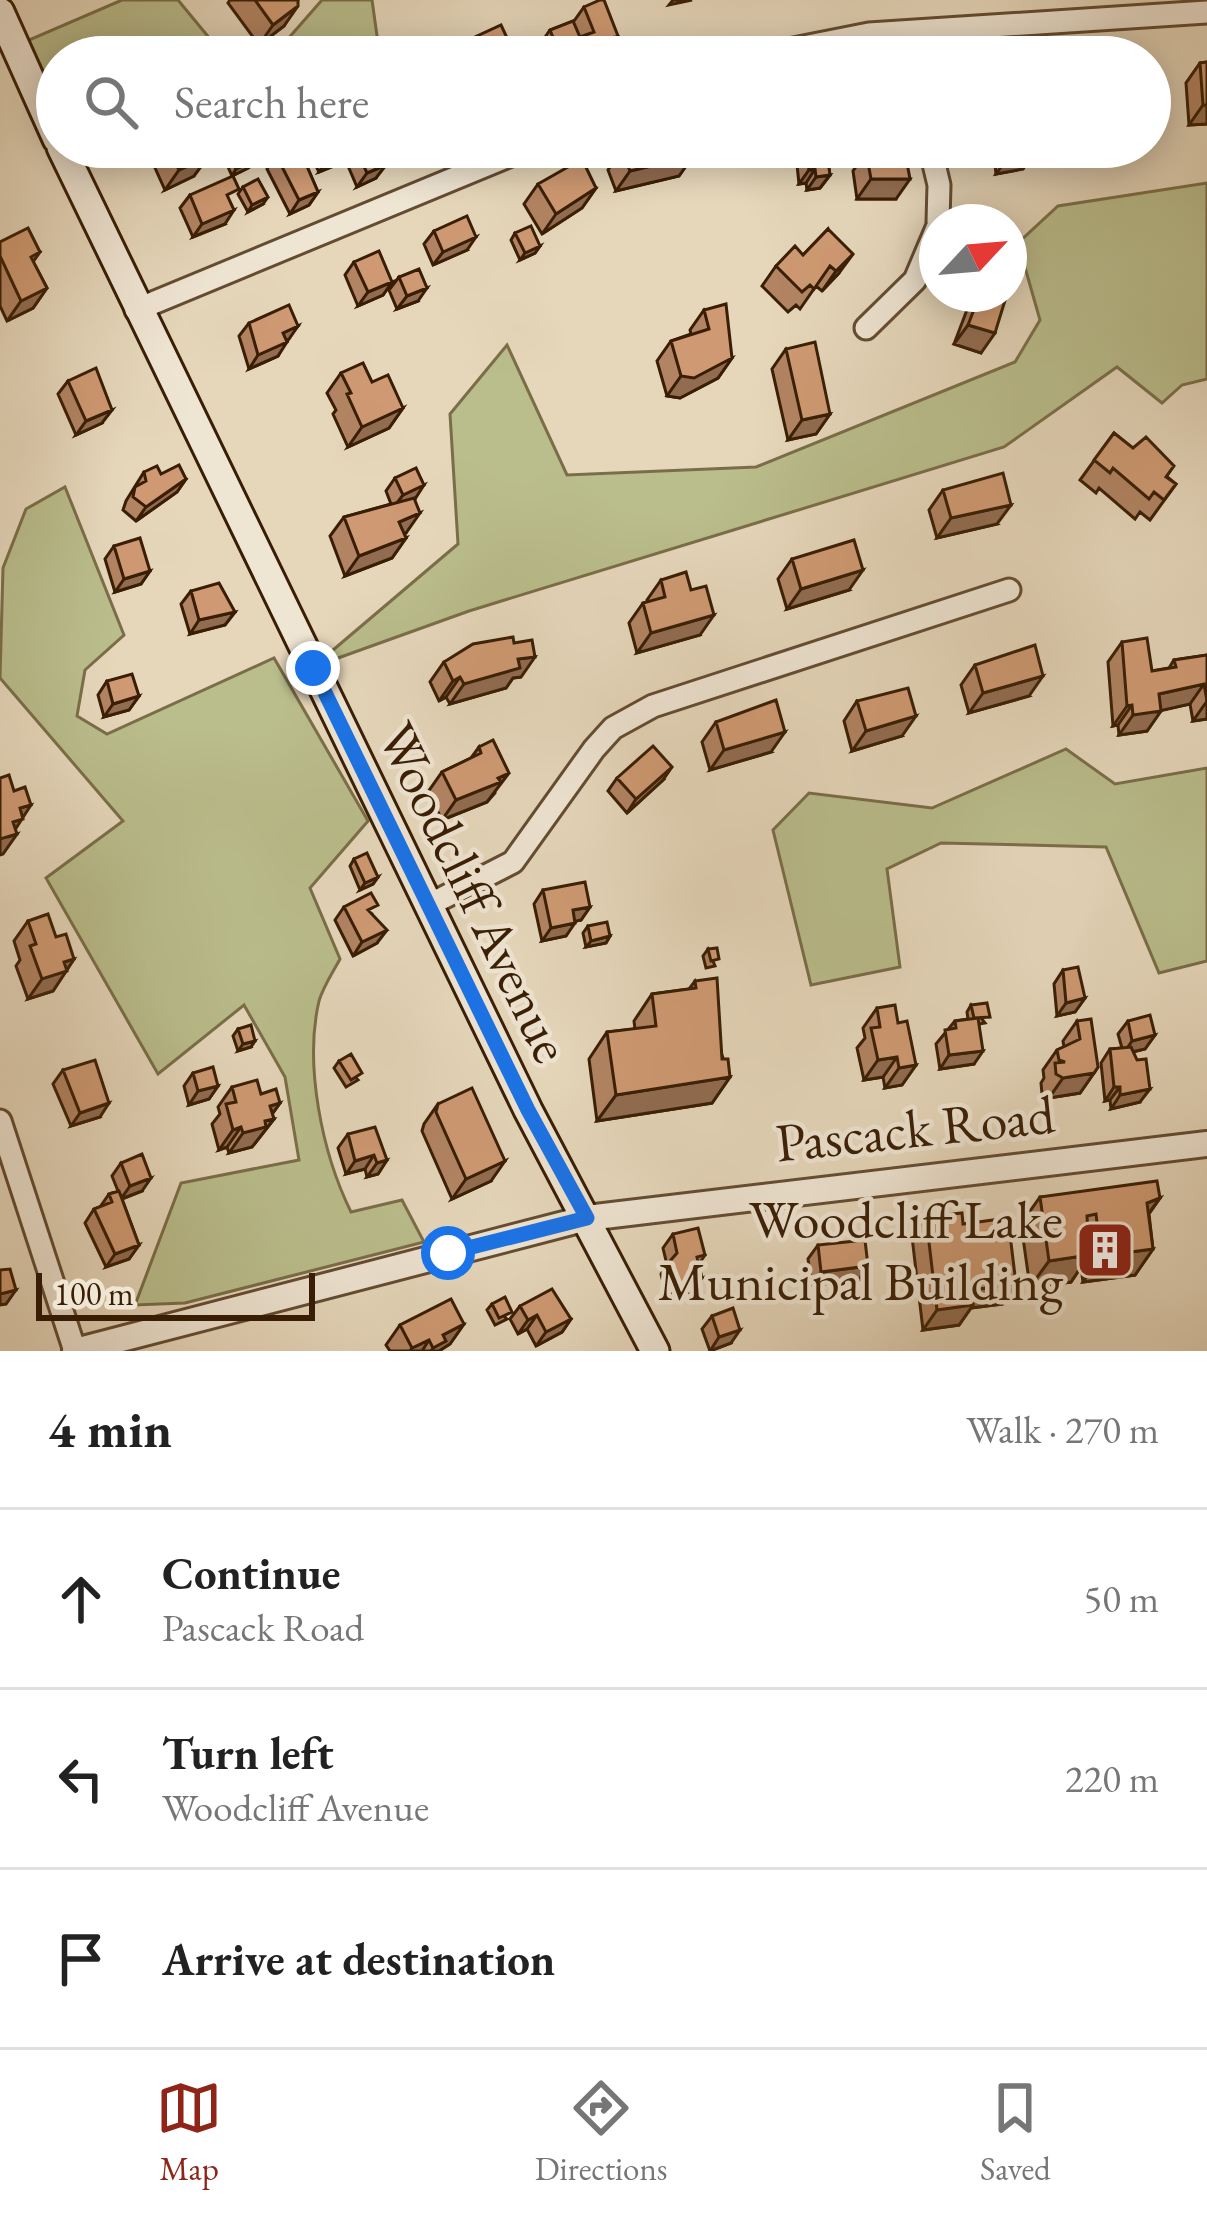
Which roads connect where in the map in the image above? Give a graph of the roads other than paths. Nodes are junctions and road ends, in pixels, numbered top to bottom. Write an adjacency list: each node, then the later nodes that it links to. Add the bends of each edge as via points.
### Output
1 (0, 12): 6 (main road)
2 (1207, 12): 3 (street)
3 (911, 32): 4 (street); 5 (street)
4 (862, 36)
5 (911, 36)
6 (36, 92)
7 (71, 168): 12 (main road, Woodcliff Avenue)
8 (479, 168): 12 (street)
9 (935, 168): 10 (street)
10 (938, 204)
11 (919, 270): 13 (street)
12 (136, 310): 15 (main road, Woodcliff Avenue)
13 (866, 328)
14 (1009, 590): 15 (street, via 653,706 594,749 513,862)
15 (429, 905): 18 (main road, Woodcliff Avenue)
16 (0, 1121): 19 (street)
17 (1207, 1144): 18 (street, Pascack Road)
18 (587, 1218): 19 (street, Pascack Road); 20 (main road, Woodcliff Avenue)
19 (75, 1351)
20 (655, 1351)

